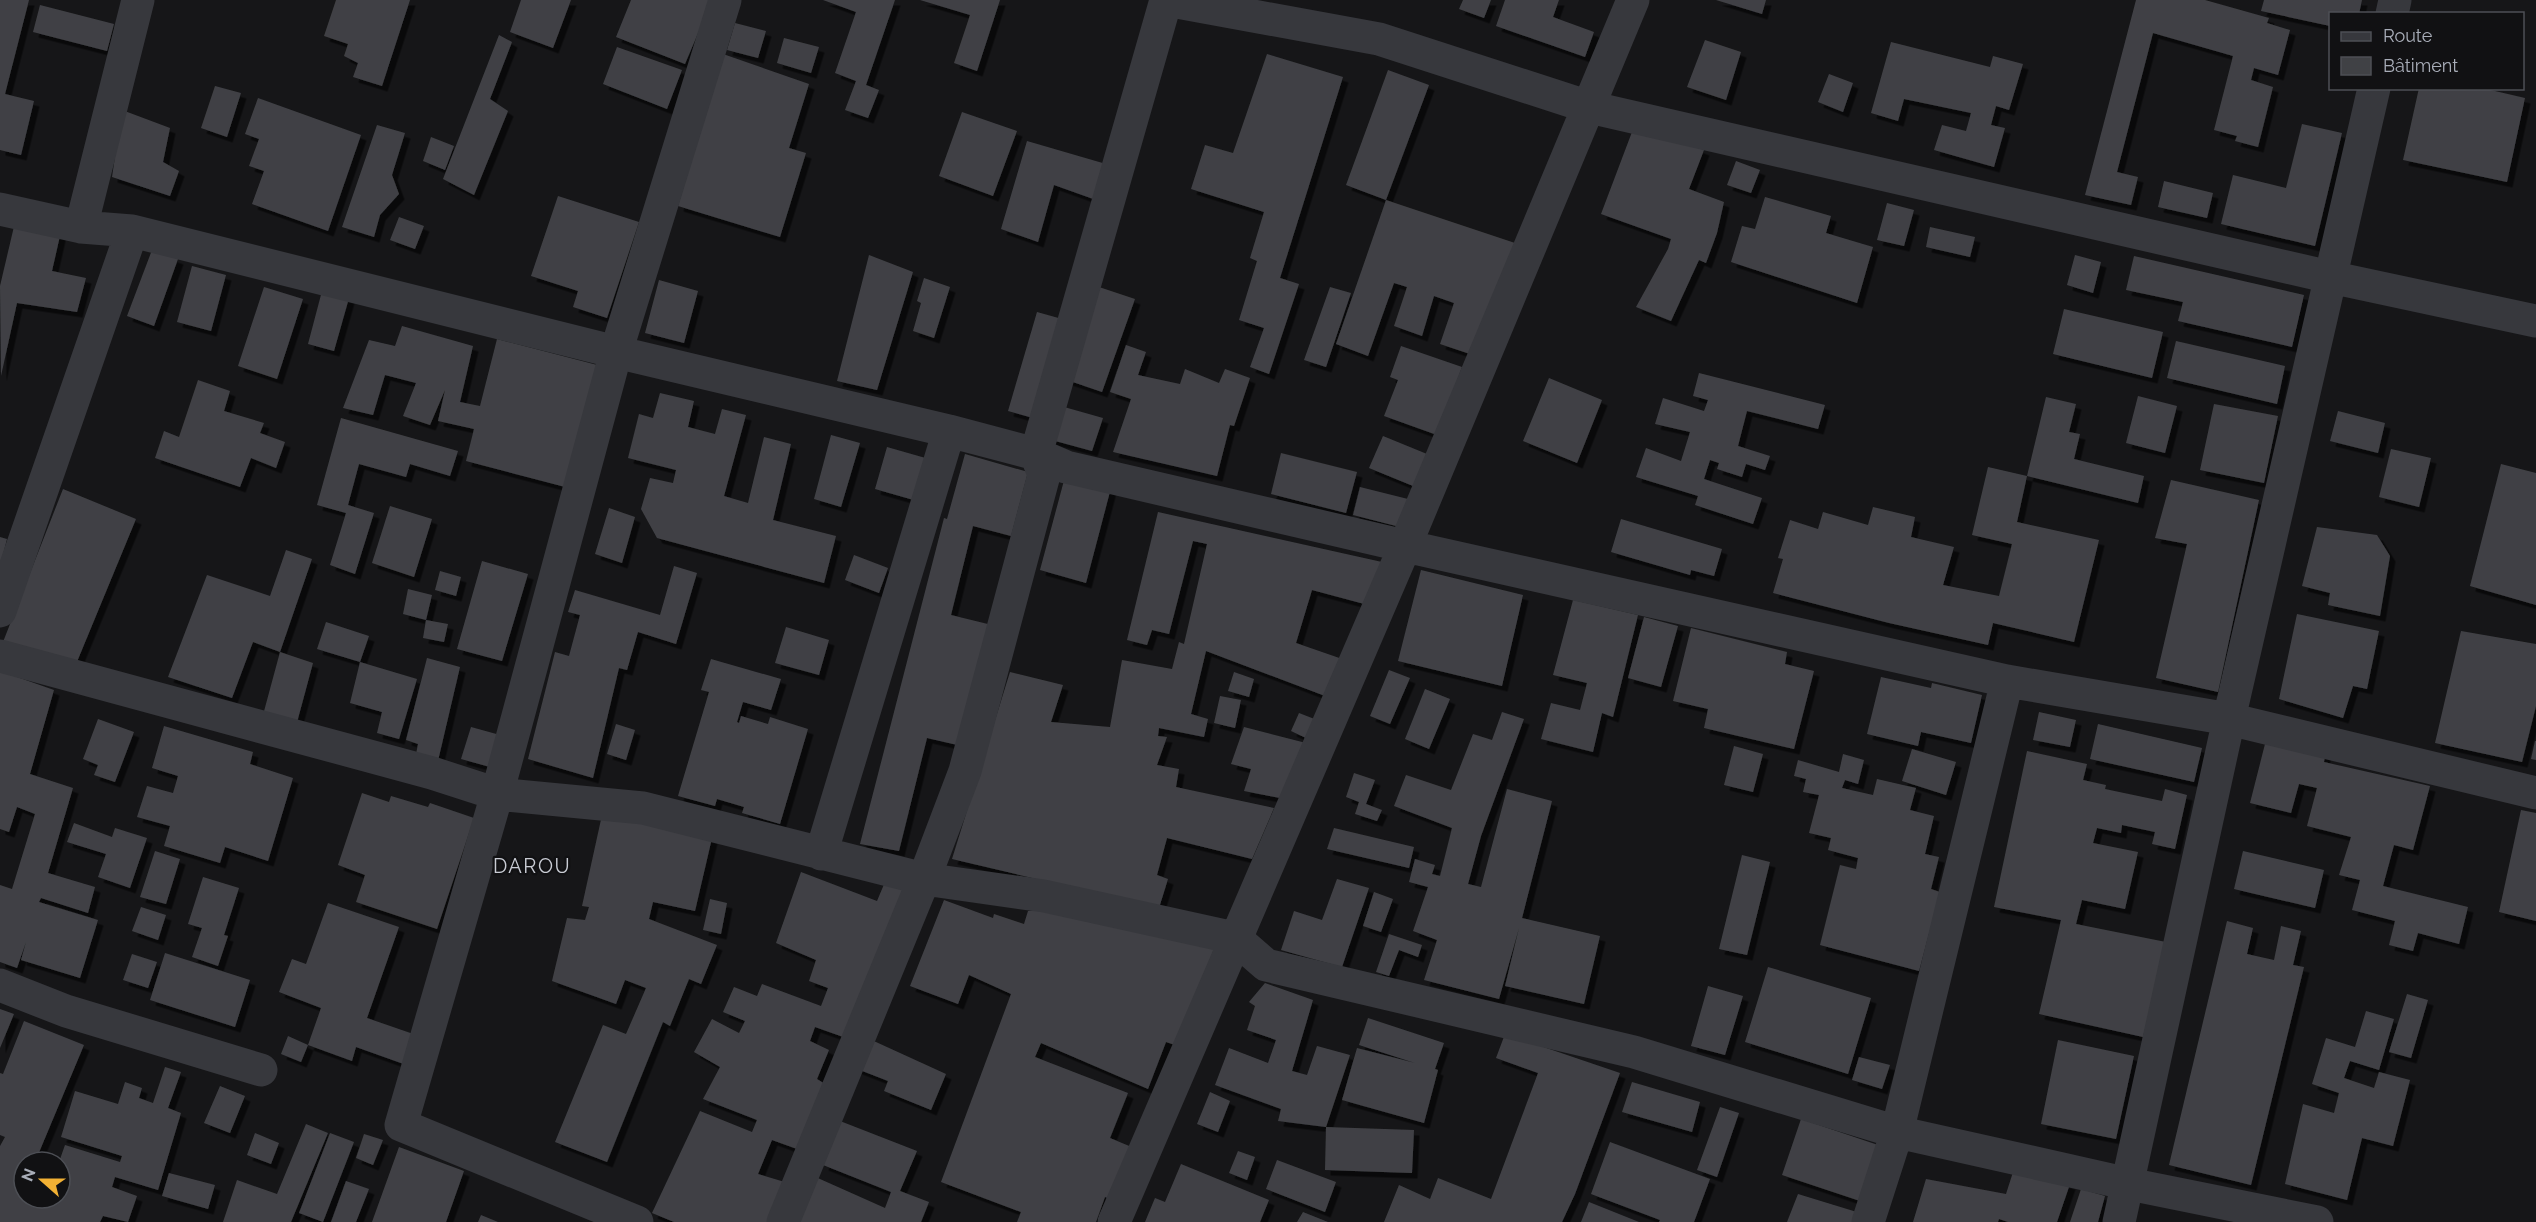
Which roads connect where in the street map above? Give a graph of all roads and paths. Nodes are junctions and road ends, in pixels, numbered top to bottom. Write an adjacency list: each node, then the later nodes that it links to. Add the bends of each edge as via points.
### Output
1 (138, 0): 8 (street)
2 (725, 0): 12 (street)
3 (1166, 0): 6 (street, via 1378,39); 14 (street)
4 (1633, 0): 6 (street)
5 (2374, 90): 10 (street)
6 (1589, 106): 10 (street); 15 (street)
7 (0, 209): 8 (street)
8 (81, 227): 9 (street)
9 (132, 231): 12 (street); 16 (street)
10 (2330, 277): 11 (street); 19 (street)
11 (2536, 321)
12 (616, 352): 13 (street); 21 (street)
13 (949, 431): 14 (street); 22 (street)
14 (1036, 454): 15 (street, via 1065,467); 23 (street, via 1044,475 965,771)
15 (1405, 546): 18 (street); 24 (street)
16 (0, 611)
17 (0, 656): 21 (street)
18 (2007, 681): 19 (street); 27 (street)
19 (2229, 719): 20 (street); 28 (street)
20 (2536, 793)
21 (497, 794): 22 (street, via 643,808); 29 (street, via 401,1125)
22 (820, 854): 23 (street)
23 (924, 879): 24 (street, via 1044,896); 30 (street)
24 (1235, 938): 27 (street, via 1266,965 1634,1052); 31 (street)
25 (0, 985): 26 (street, via 66,1011)
26 (261, 1070)
27 (1897, 1132): 28 (street); 32 (street)
28 (2129, 1184): 33 (street); 34 (street)
29 (637, 1222)
30 (783, 1222)
31 (1114, 1222)
32 (1868, 1222)
33 (2119, 1222)
34 (2317, 1222)

